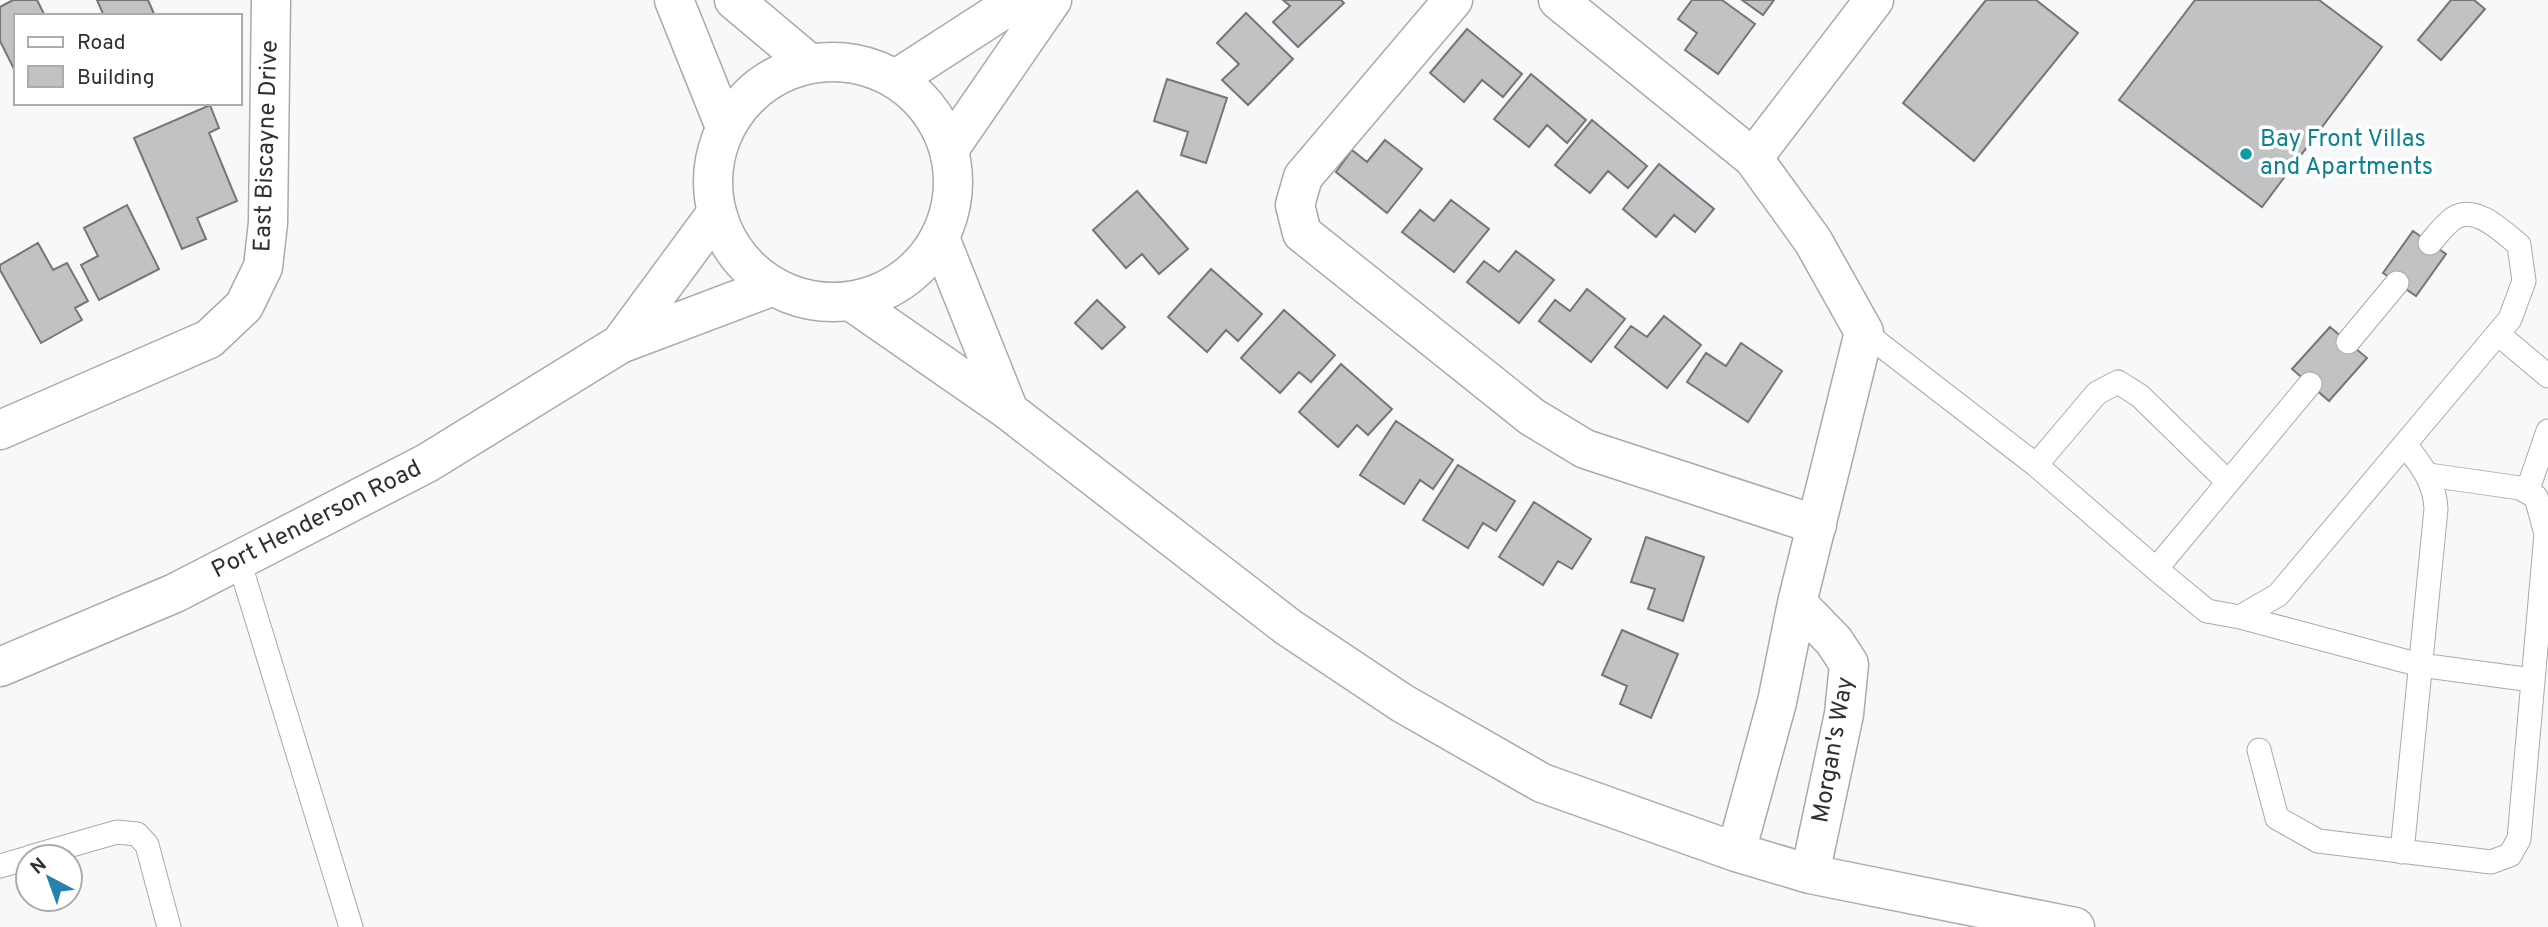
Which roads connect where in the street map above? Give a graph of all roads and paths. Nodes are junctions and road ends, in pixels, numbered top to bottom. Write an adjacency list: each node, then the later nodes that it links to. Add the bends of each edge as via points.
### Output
1 (271, 0): 27 (street, East Biscayne Drive, via 268,223 262,267 244,306 209,339)
2 (674, 0): 11 (street)
3 (734, 0): 9 (street)
4 (1018, 0): 10 (street)
5 (1052, 0): 12 (street)
6 (1452, 0): 34 (street, via 1303,177 1295,205 1302,233 1532,417 1585,449)
7 (1558, 0): 13 (street)
8 (1874, 0): 13 (street)
9 (810, 63): 10 (street, via 854,63); 11 (street, via 760,85)
10 (897, 79): 12 (street, via 930,108)
11 (725, 127): 14 (street, via 712,170)
12 (950, 148): 15 (street, via 954,194)
13 (1753, 158): 20 (street, via 1814,241)
14 (715, 215): 18 (street, via 735,255); 23 (street, Port Henderson Road)
15 (940, 238): 19 (street, via 904,280); 26 (street)
16 (2430, 243): 21 (lane, via 2455,217 2473,215 2519,245 2524,281 2510,319)
17 (2397, 283): 22 (lane)
18 (771, 287): 19 (street, via 810,301); 23 (street, Port Henderson Road)
19 (852, 302): 26 (street)
20 (1864, 332): 30 (lane); 34 (street)
21 (2498, 334): 24 (lane); 29 (lane)
22 (2348, 342)
23 (620, 344): 35 (street, Port Henderson Road, via 427,463)
24 (2548, 376)
25 (2311, 384): 32 (lane)
26 (1009, 411): 44 (street, via 1288,627 1402,704 1542,783)
27 (0, 430)
28 (2548, 431): 33 (lane)
29 (2406, 444): 31 (lane); 38 (lane, via 2278,595)
30 (2036, 465): 32 (lane, via 2097,393 2118,382 2140,396); 36 (lane)
31 (2428, 475): 33 (lane); 39 (lane, via 2436,509)
32 (2228, 482): 36 (lane)
33 (2527, 492): 41 (lane, via 2536,497 2546,534)
34 (1817, 524): 37 (street)
35 (239, 561): 40 (street, Port Henderson Road); 48 (lane)
36 (2157, 569): 38 (lane, via 2207,611)
37 (1797, 603): 44 (street, via 1777,702); 46 (street, Morgan's Way, via 1834,641 1849,664 1844,714)
38 (2240, 617): 39 (lane)
39 (2420, 665): 41 (lane); 45 (lane)
40 (0, 667)
41 (2532, 680): 45 (lane, via 2519,839 2510,855 2491,862)
42 (2259, 750): 45 (lane, via 2277,818 2318,841)
43 (78, 843): 47 (lane, via 117,832 136,834 147,845)
44 (1736, 852): 46 (street)
45 (2402, 852)
46 (1810, 874): 49 (street)
47 (169, 927)
48 (351, 927)
49 (2075, 927)

